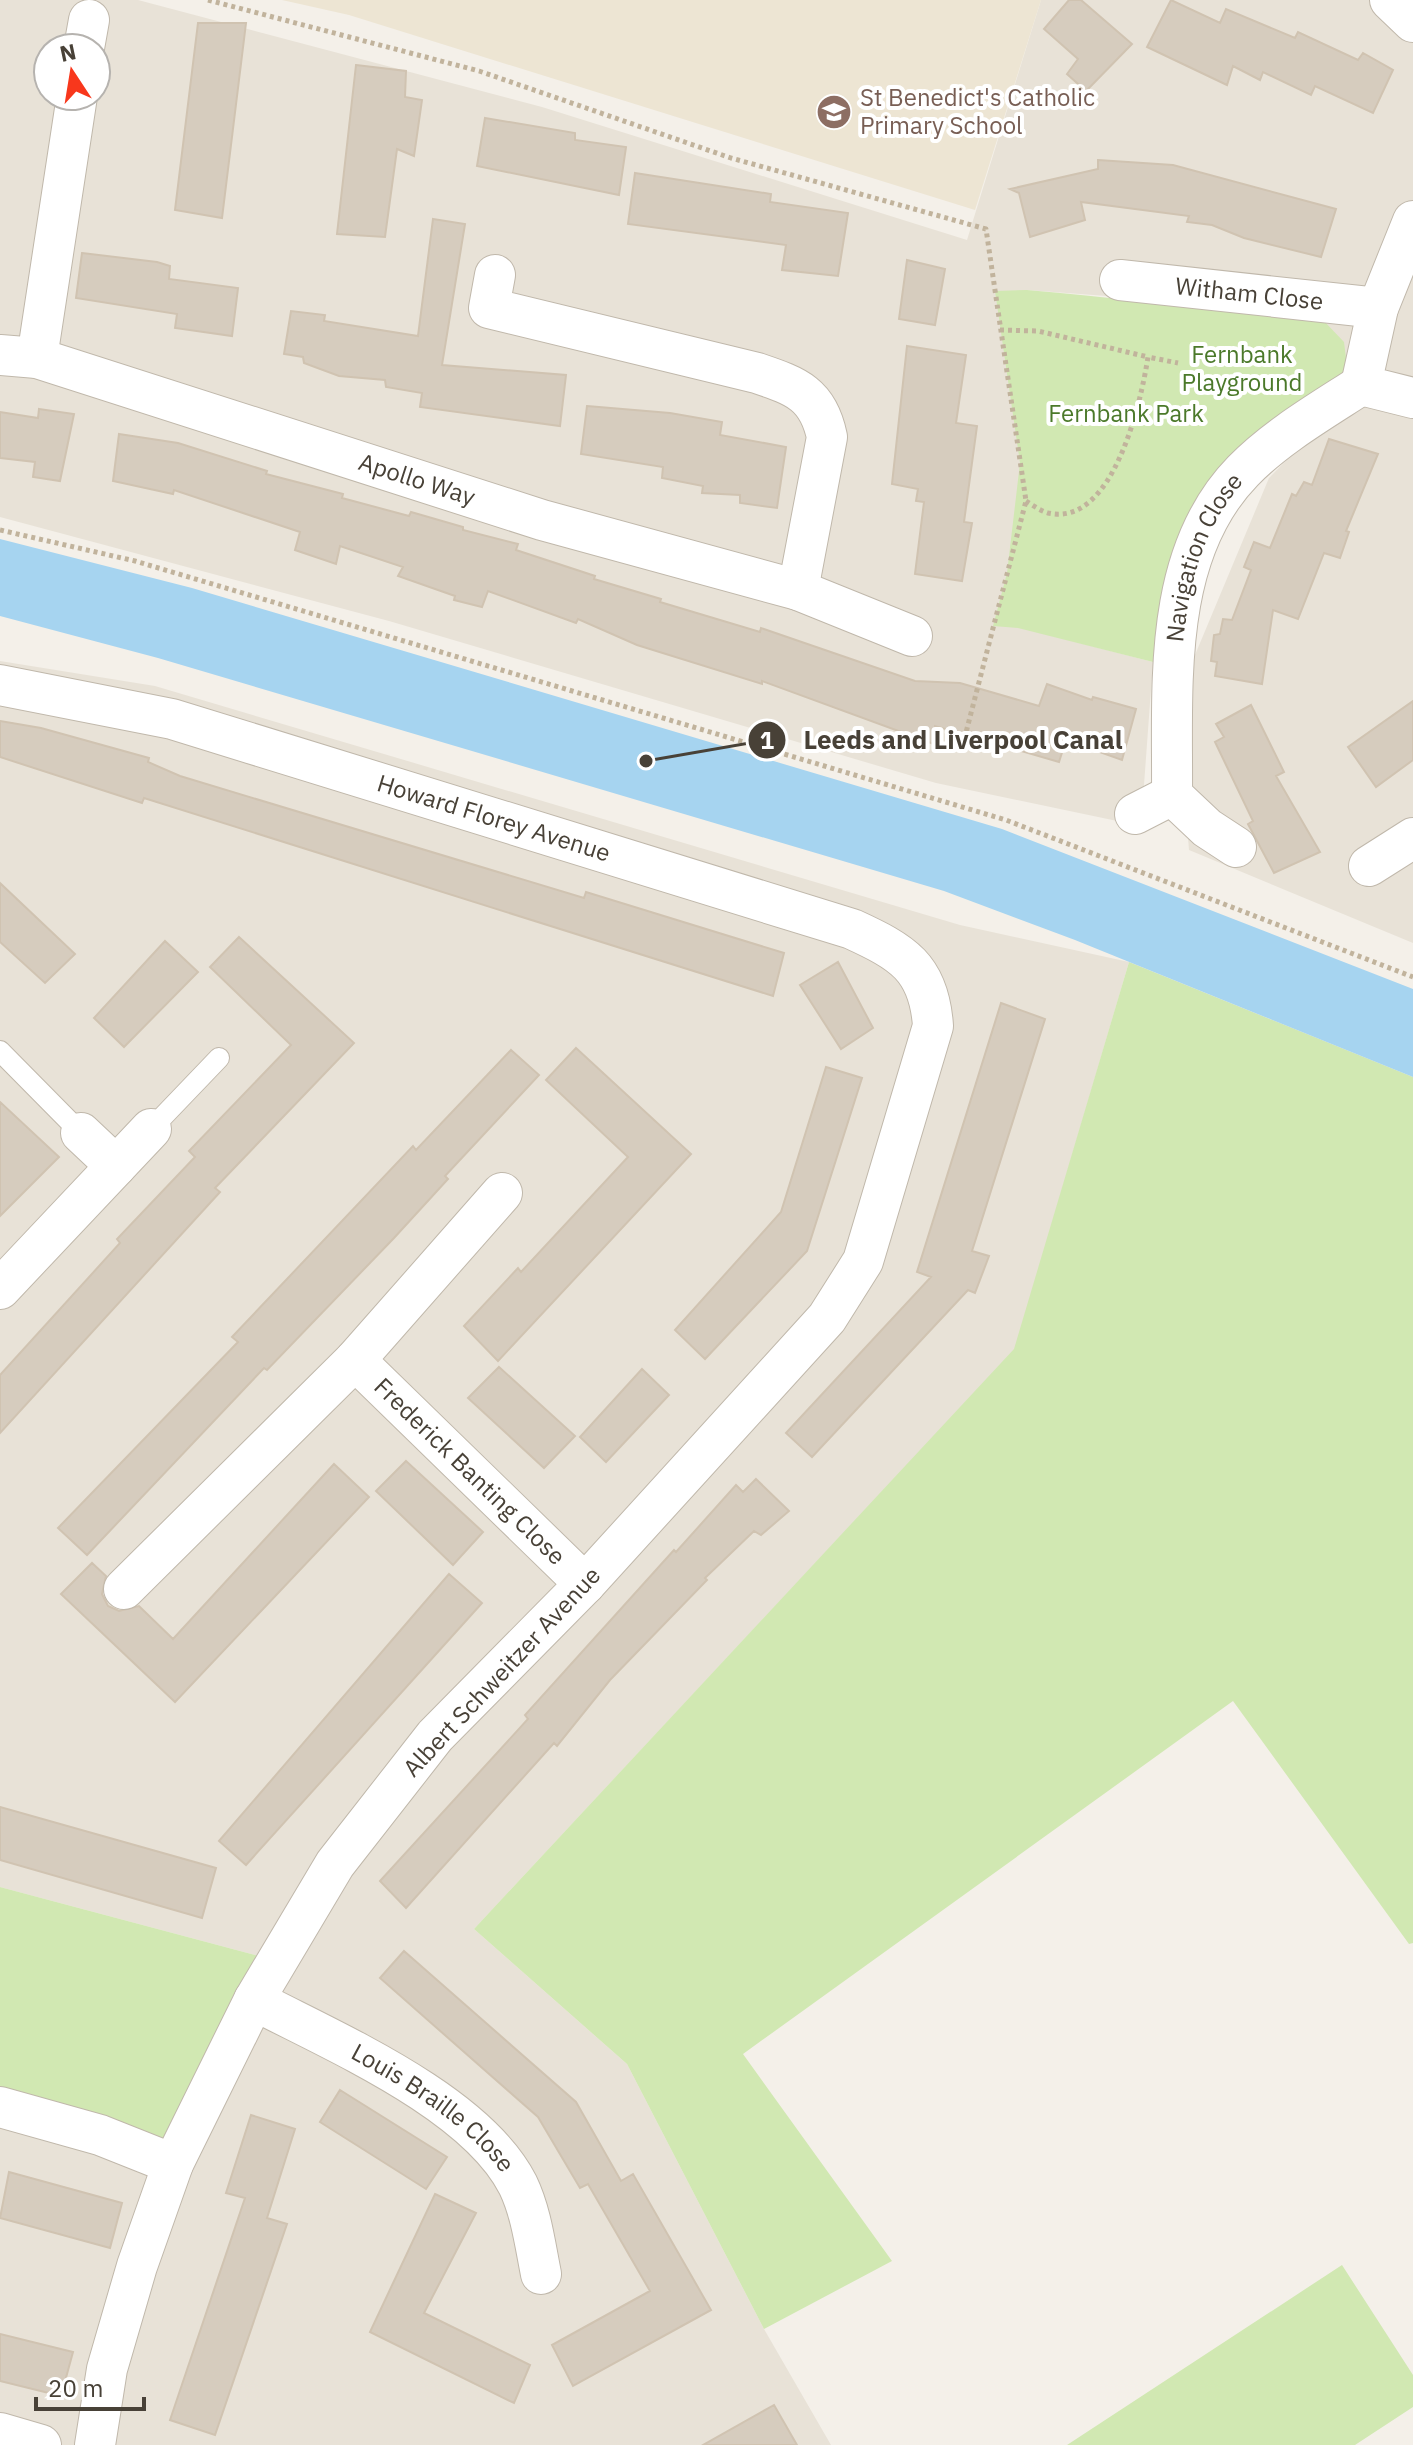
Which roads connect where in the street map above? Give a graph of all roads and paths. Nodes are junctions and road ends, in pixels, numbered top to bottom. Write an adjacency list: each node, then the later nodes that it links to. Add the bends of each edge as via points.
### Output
1 (208, 0): 9 (path, via 479,71 731,158 986,229)
2 (1390, 0): 3 (street)
3 (1413, 22)
4 (73, 112): 10 (street, Apollo Way)
5 (1413, 221): 8 (street)
6 (495, 275): 17 (street, via 489,308 797,386 822,413 827,437)
7 (1120, 280): 8 (street, Witham Close)
8 (1378, 308): 13 (street)
9 (1000, 330): 11 (path, via 1038,331); 15 (path)
10 (18, 356): 17 (street, Apollo Way, via 542,520)
11 (1148, 357): 12 (path); 15 (path, via 1137,415 1099,494 1075,511 1048,513)
12 (1178, 363)
13 (1361, 385): 14 (street); 21 (street, Navigation Close, via 1245,470 1225,492 1197,544 1177,631 1171,690)
14 (1413, 398)
15 (1026, 501): 20 (path)
16 (0, 530): 26 (path, via 135,561 1006,820)
17 (798, 590): 18 (street, Apollo Way)
18 (912, 636)
19 (0, 685): 27 (street, Howard Florey Avenue, via 172,719 852,929 897,950 919,974 931,998)
20 (963, 744)
21 (1172, 795): 22 (street); 24 (street)
22 (1135, 814)
23 (1413, 838): 25 (street)
24 (1236, 847)
25 (1369, 866)
26 (1413, 977)
27 (933, 1026): 36 (street, Albert Schweitzer Avenue, via 863,1261 827,1318)
28 (0, 1051): 31 (lane)
29 (219, 1058): 30 (lane)
30 (151, 1129): 32 (street)
31 (81, 1133): 32 (street)
32 (116, 1166): 34 (street)
33 (502, 1193): 35 (street, Frederick Banting Close)
34 (0, 1289)
35 (355, 1360): 36 (street, Frederick Banting Close); 37 (street, Frederick Banting Close)
36 (585, 1584): 38 (street, Albert Schweitzer Avenue, via 435,1736 335,1864)
37 (124, 1589)
38 (254, 2000): 40 (street, Albert Schweitzer Avenue); 41 (street, Louis Braille Close, via 387,2071 436,2101 488,2143 527,2206)
39 (0, 2107): 40 (street, via 100,2135)
40 (173, 2164): 44 (street, Albert Schweitzer Avenue, via 107,2369)
41 (541, 2274)
42 (0, 2433): 43 (street)
43 (41, 2445)
44 (95, 2445)

